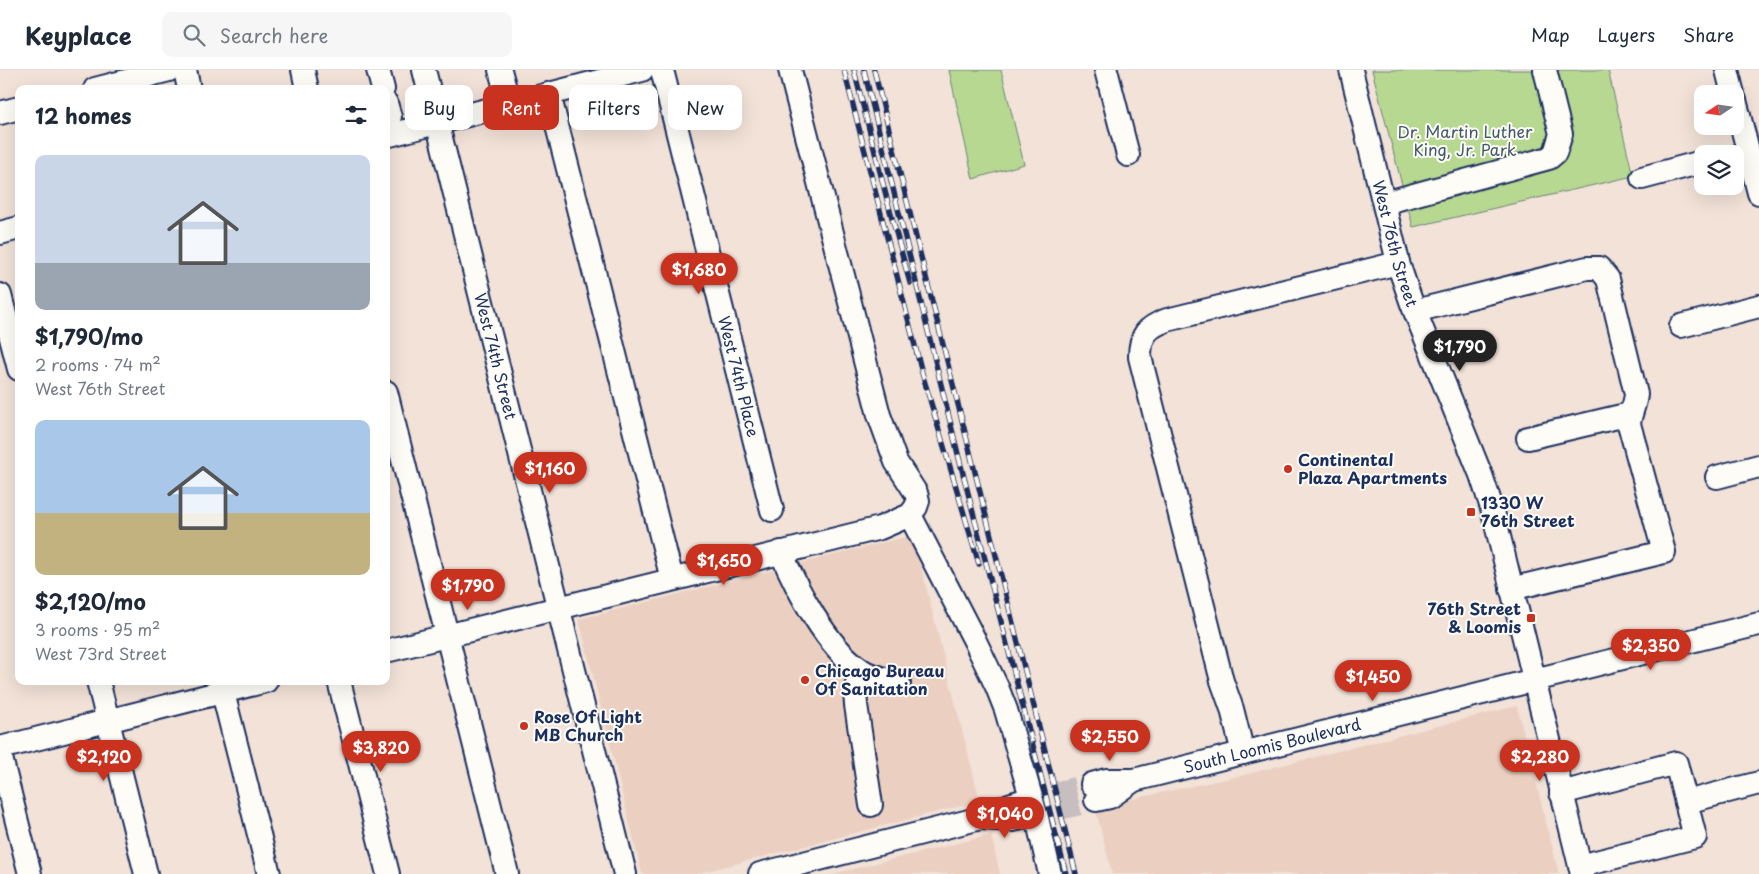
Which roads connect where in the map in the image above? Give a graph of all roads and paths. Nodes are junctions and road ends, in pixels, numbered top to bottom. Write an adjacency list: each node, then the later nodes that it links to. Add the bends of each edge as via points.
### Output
1 (169, 70): 14 (street)
2 (184, 70): 15 (street)
3 (303, 70): 16 (street)
4 (378, 70): 17 (street)
5 (424, 70): 18 (street, West 74th Street)
6 (500, 70): 19 (street)
7 (642, 70): 21 (street)
8 (662, 70): 48 (street, West 74th Place)
9 (790, 70): 49 (street, via 879,415 896,462 916,493 918,501)
10 (1106, 70): 30 (street)
11 (1351, 70): 34 (street, West 76th Street)
12 (1545, 70): 34 (street, via 1561,134 1555,153 1549,158)
13 (1727, 70): 20 (street)
14 (111, 85)
15 (188, 85)
16 (307, 85)
17 (382, 85)
18 (428, 85)
19 (504, 85)
20 (1731, 85)
21 (559, 91)
22 (15, 109): 23 (street)
23 (0, 113)
24 (410, 130): 27 (street)
25 (439, 130): 53 (street, West 74th Street)
26 (558, 130): 51 (street)
27 (390, 135)
28 (1743, 135): 29 (street)
29 (1747, 151): 33 (street)
30 (1128, 155)
31 (1694, 164): 32 (street)
32 (1642, 178)
33 (1759, 193)
34 (1384, 203): 37 (street, West 76th Street)
35 (15, 229): 36 (street)
36 (0, 233)
37 (1398, 263): 40 (street, West 76th Street); 66 (street, via 1167,320 1145,333 1140,344 1140,357)
38 (0, 295): 42 (street)
39 (1759, 306): 41 (street)
40 (1415, 311): 44 (street, via 1587,268 1598,268 1608,279 1636,394); 52 (street, West 76th Street, via 1481,475)
41 (1681, 326)
42 (15, 353)
43 (390, 408): 55 (street)
44 (1630, 414): 45 (street); 52 (street, via 1629,424 1664,552)
45 (1528, 438)
46 (1759, 466): 47 (street)
47 (1717, 477)
48 (772, 510)
49 (910, 515): 50 (street, via 880,528); 82 (street, via 975,641 1006,710)
50 (781, 552): 51 (street); 57 (street, via 804,602 838,649)
51 (672, 579): 53 (street)
52 (1511, 589): 58 (street, West 76th Street)
53 (560, 607): 55 (street); 80 (street, West 74th Street)
54 (1759, 624): 58 (street, South Loomis Boulevard)
55 (447, 636): 56 (street); 79 (street)
56 (390, 650)
57 (861, 671): 59 (street); 72 (street, via 856,705)
58 (1533, 681): 66 (street, South Loomis Boulevard); 70 (street, West 76th Street)
59 (900, 683)
60 (99, 685): 64 (street)
61 (236, 685): 63 (street)
62 (340, 685): 78 (street)
63 (221, 687): 64 (street); 77 (street)
64 (108, 721): 65 (street); 76 (street)
65 (0, 748)
66 (1243, 753): 69 (street, South Loomis Boulevard, via 1134,780 1106,780)
67 (0, 754): 75 (street)
68 (1759, 783): 71 (street)
69 (1094, 792)
70 (1562, 793): 71 (street, via 1676,763); 74 (street, West 76th Street)
71 (1686, 802): 74 (street, via 1695,836)
72 (872, 805)
73 (1024, 809): 81 (street, via 1013,820 980,818)
74 (1581, 870)
75 (30, 874)
76 (146, 874)
77 (269, 874)
78 (388, 874)
79 (507, 874)
80 (625, 874)
81 (760, 874)
82 (1050, 874)

